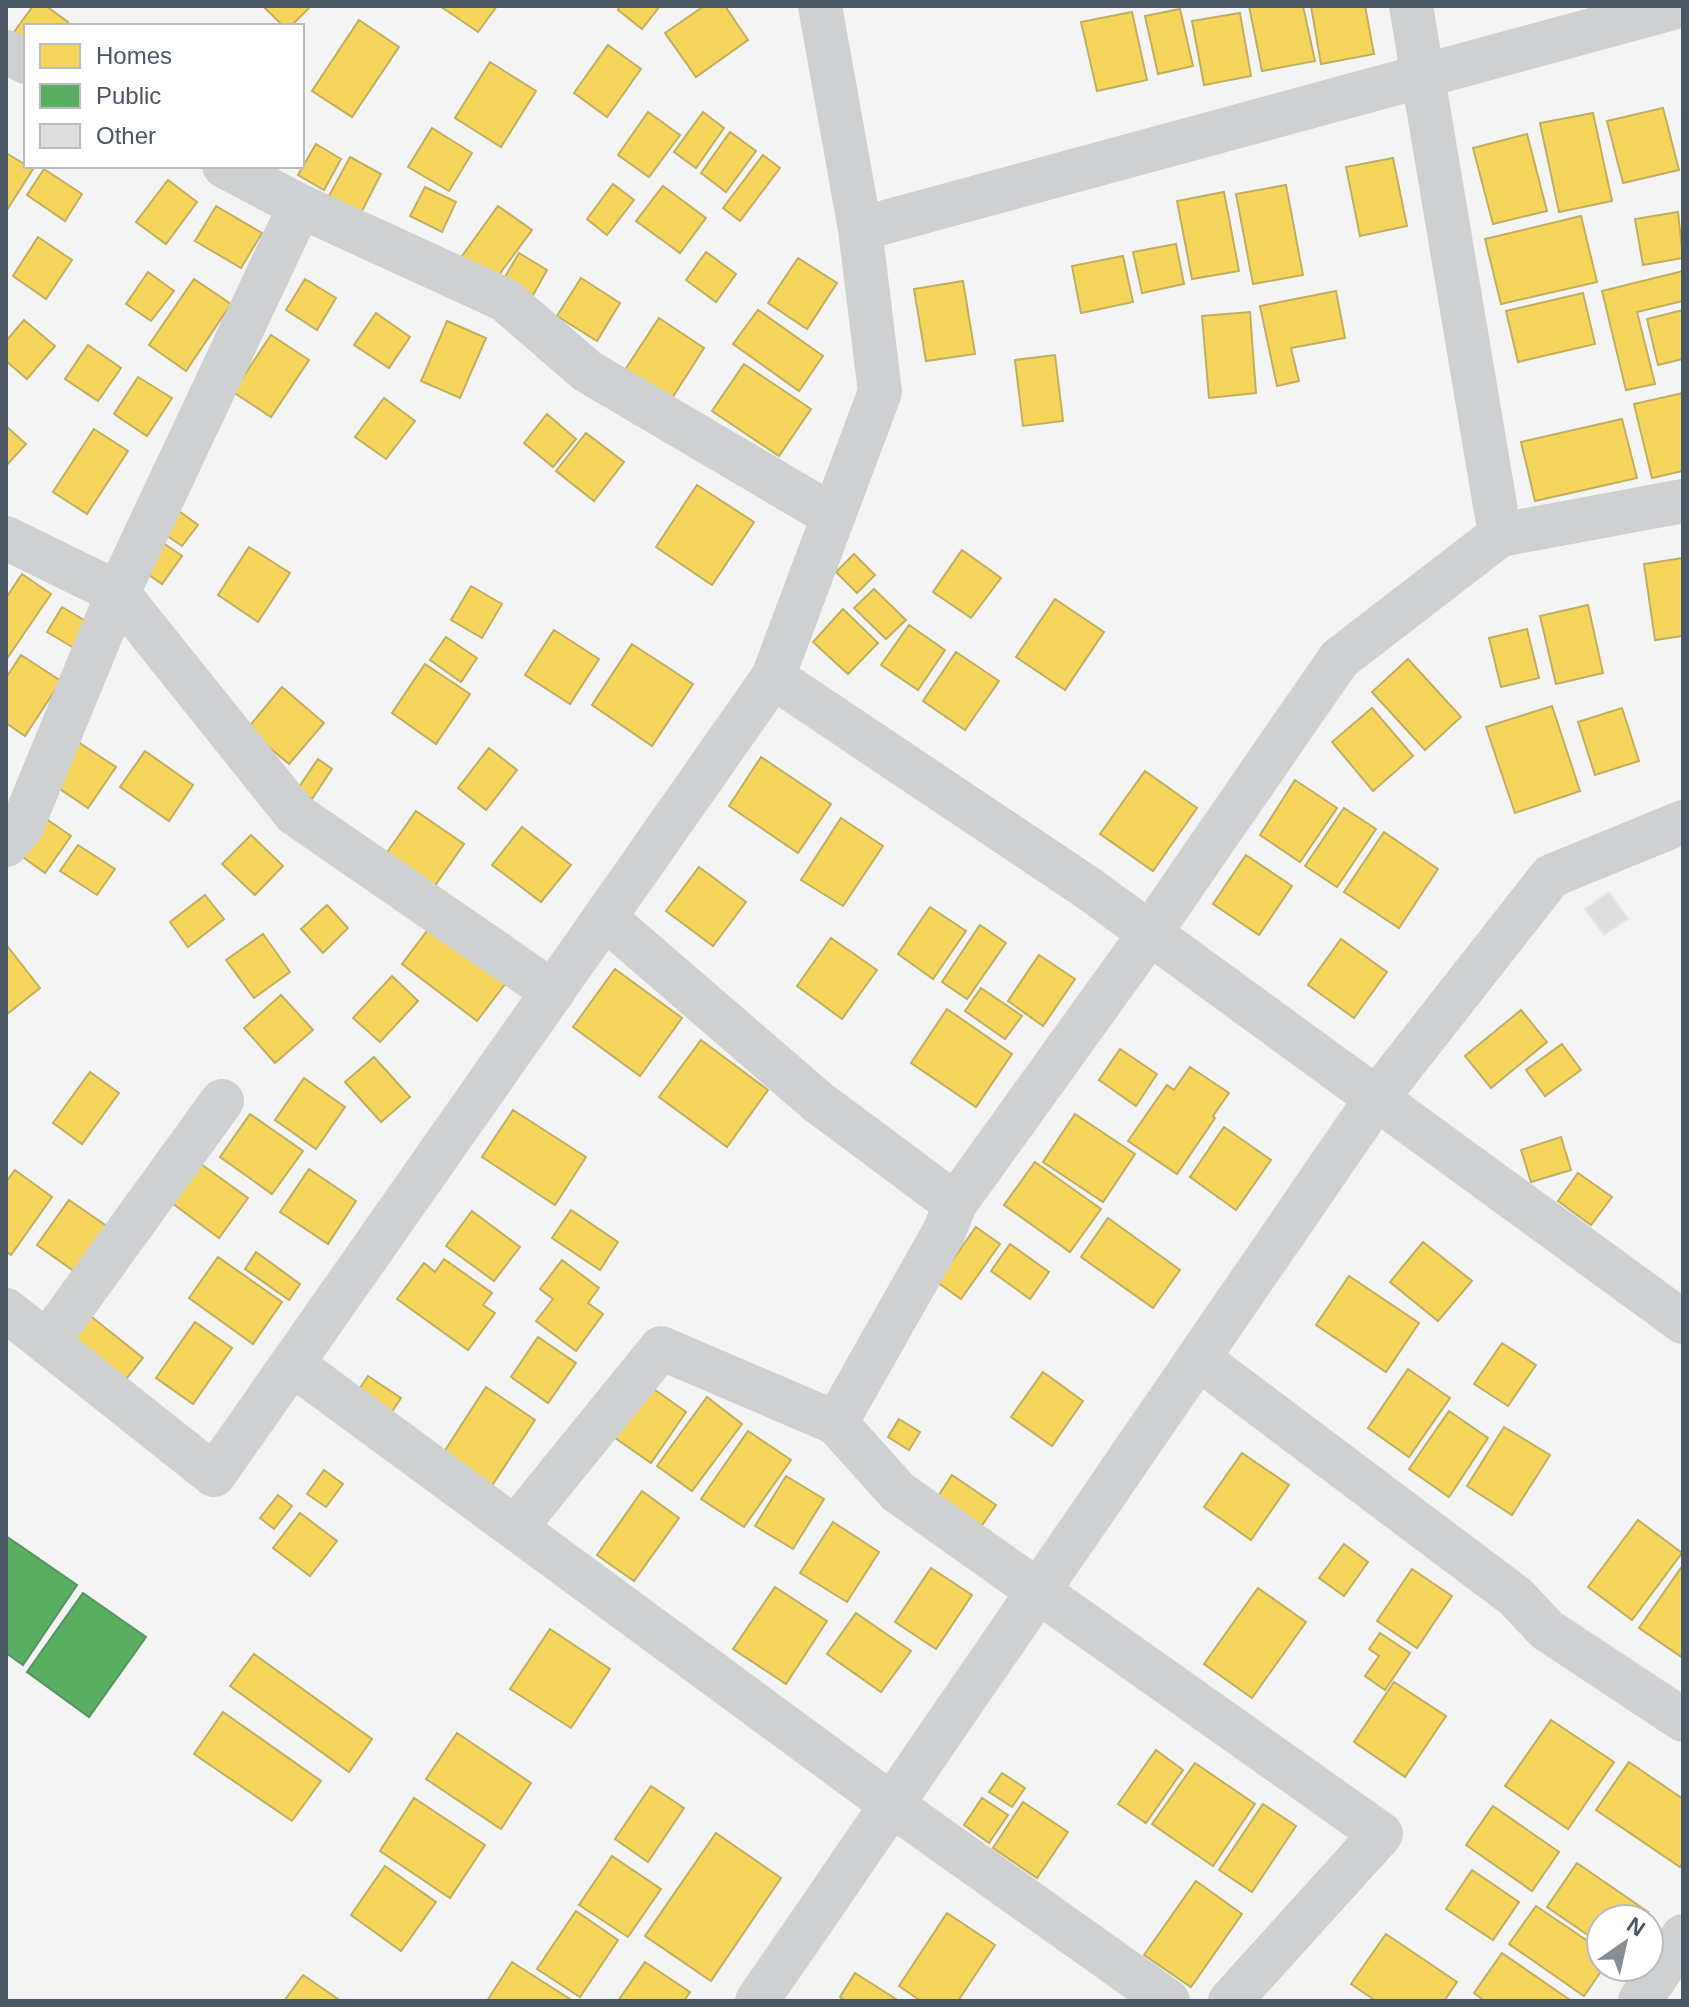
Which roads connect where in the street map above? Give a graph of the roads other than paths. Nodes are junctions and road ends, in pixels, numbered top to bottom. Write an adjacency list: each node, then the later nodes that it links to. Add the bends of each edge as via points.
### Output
1 (820, 6): 9 (street)
2 (1411, 6): 6 (street)
3 (1680, 6): 6 (street)
4 (6, 52): 5 (street)
5 (24, 61)
6 (1422, 75): 9 (street); 12 (street)
7 (228, 168): 8 (street)
8 (300, 206): 11 (street, via 505,300 587,371); 14 (street)
9 (860, 229): 11 (street, via 880,392)
10 (1683, 501): 12 (street)
11 (833, 516): 15 (street)
12 (1500, 535): 19 (street, via 1339,659)
13 (6, 538): 14 (street)
14 (118, 593): 17 (street, via 22,826); 20 (street, via 295,814)
15 (773, 677): 18 (street); 19 (street)
16 (1683, 822): 21 (street, via 1551,876)
17 (6, 845)
18 (605, 918): 20 (street); 23 (street, via 818,1102)
19 (1150, 933): 21 (street); 23 (street)
20 (553, 992): 28 (street)
21 (1376, 1099): 25 (street); 27 (street)
22 (222, 1101): 26 (street)
23 (955, 1204): 29 (street)
24 (6, 1310): 26 (street)
25 (1683, 1322)
26 (48, 1341): 28 (street, via 214,1475)
27 (1198, 1358): 31 (street); 32 (street, via 1516,1597 1547,1630)
28 (292, 1364): 30 (street)
29 (836, 1423): 30 (street, via 661,1348); 31 (street, via 898,1492)
30 (515, 1528): 33 (street)
31 (1038, 1591): 33 (street); 37 (street, via 1381,1834)
32 (1683, 1720)
33 (892, 1805): 35 (street); 36 (street)
34 (1683, 1936): 38 (street)
35 (757, 2001)
36 (1168, 2001)
37 (1230, 2001)
38 (1640, 2001)

